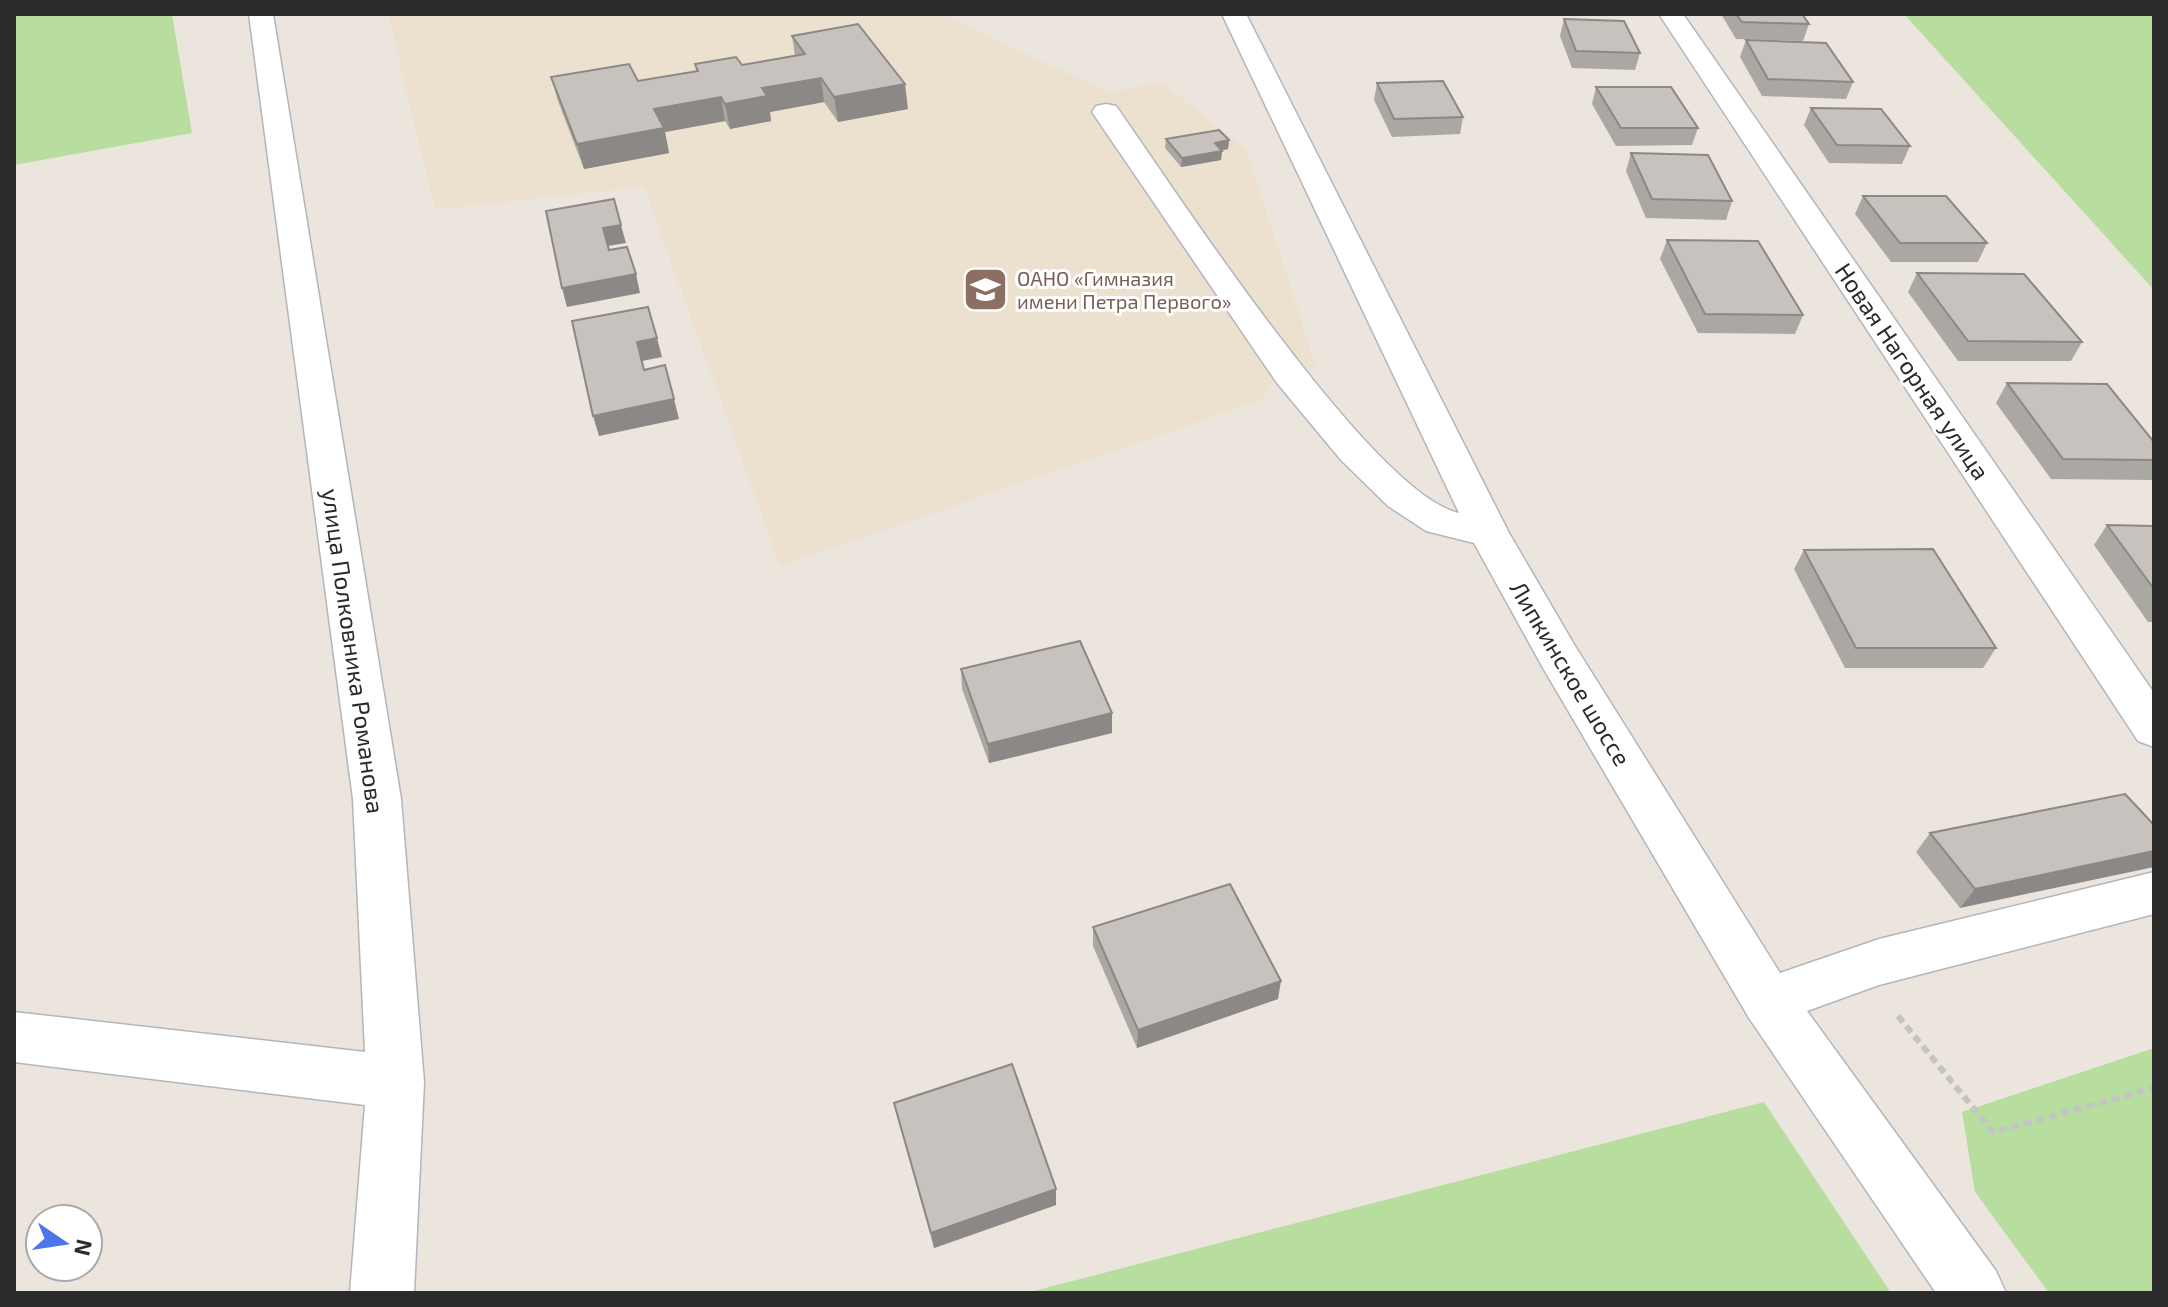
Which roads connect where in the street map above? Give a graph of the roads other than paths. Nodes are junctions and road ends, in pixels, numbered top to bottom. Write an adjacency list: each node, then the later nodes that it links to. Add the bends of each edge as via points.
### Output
1 (261, 14): 10 (street, улица Полковника Романова, via 377,799)
2 (1234, 14): 5 (street, Липкинское шоссе)
3 (1671, 14): 6 (street, Новая Нагорная улица)
4 (1106, 112): 5 (street, via 1290,375 1354,452 1402,497 1440,522)
5 (1489, 533): 8 (street, Липкинское шоссе)
6 (2154, 729)
7 (2154, 893): 8 (street, via 1859,968)
8 (1768, 1001): 12 (street, Липкинское шоссе)
9 (14, 1037): 10 (street)
10 (395, 1082): 11 (street, улица Полковника Романова)
11 (382, 1293)
12 (1974, 1293)

